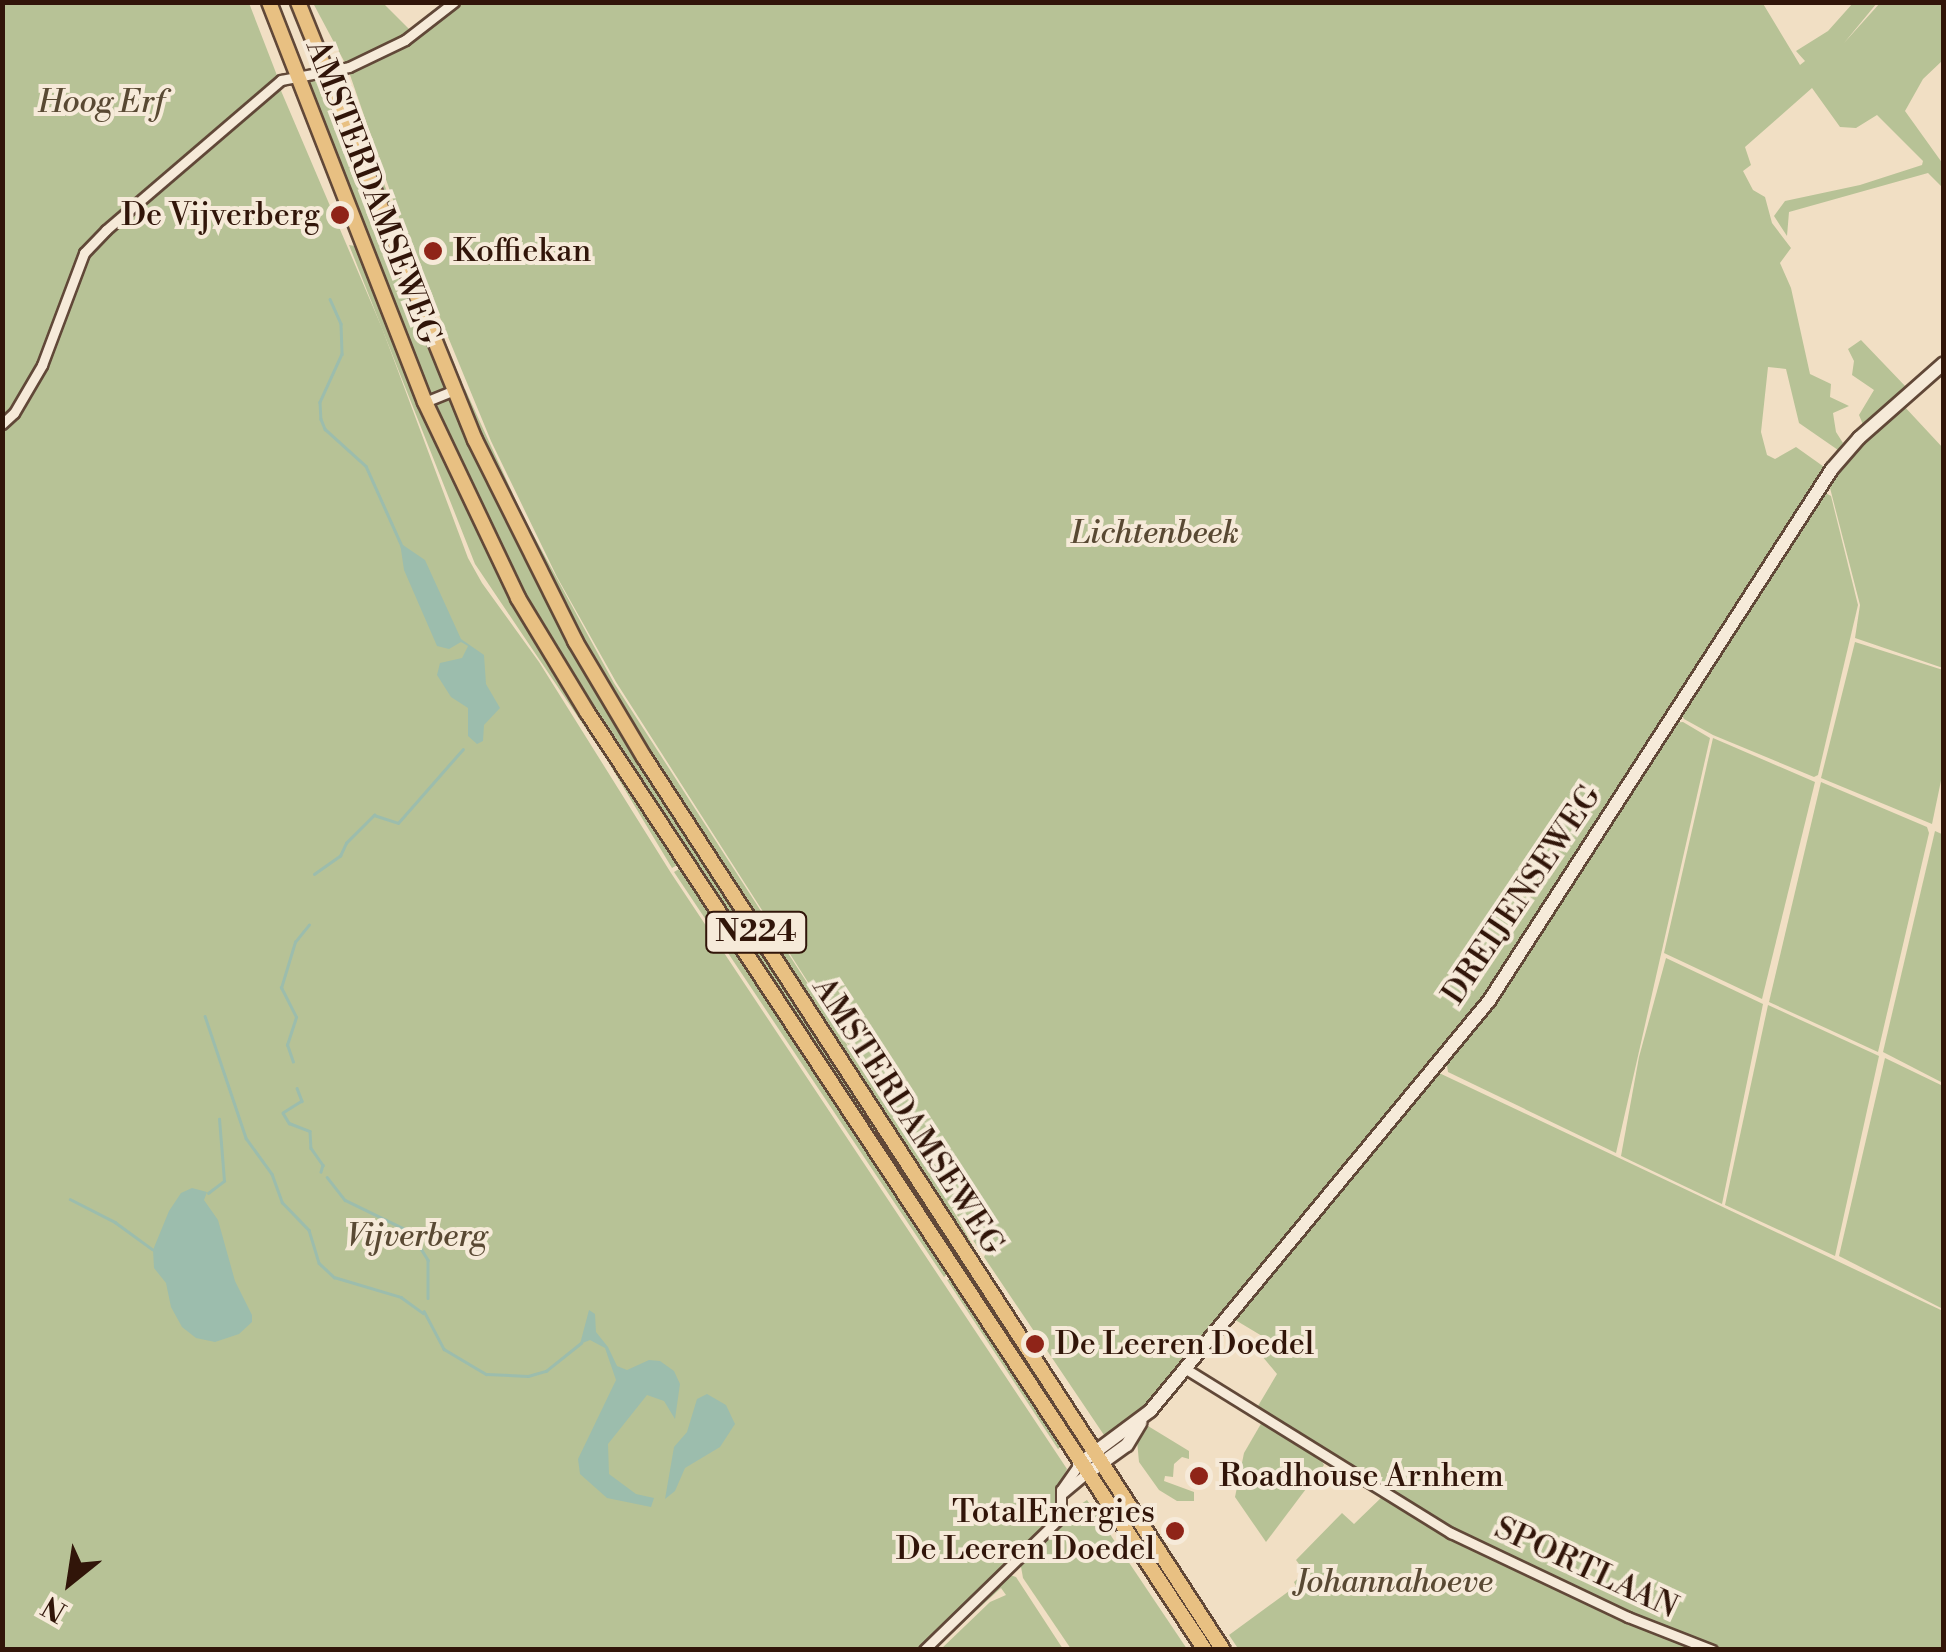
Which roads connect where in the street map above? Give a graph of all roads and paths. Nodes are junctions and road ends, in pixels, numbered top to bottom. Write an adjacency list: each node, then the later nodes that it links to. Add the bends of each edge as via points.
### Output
1 (269, 2): 5 (main road, AMSTERDAMSEWEG / N224)
2 (298, 2): 4 (main road, AMSTERDAMSEWEG / N224)
3 (454, 2): 4 (street, via 394,46)
4 (326, 72): 5 (street); 7 (main road, AMSTERDAMSEWEG / N224)
5 (299, 79): 8 (main road, AMSTERDAMSEWEG / N224); 9 (street, via 277,83 88,247 42,365)
6 (1944, 364): 10 (main road, DREIJENSEWEG, via 1832,469 1498,988)
7 (454, 390): 8 (street); 11 (main road, AMSTERDAMSEWEG / N224, via 528,552 610,703)
8 (425, 402): 12 (main road, AMSTERDAMSEWEG / N224, via 485,535 551,655)
9 (2, 424)
10 (1186, 1369): 11 (main road, DREIJENSEWEG, via 1126,1445); 16 (street, SPORTLAAN, via 1451,1532)
11 (1098, 1458): 12 (main road, DREIJENSEWEG); 15 (main road, AMSTERDAMSEWEG / N224)
12 (1083, 1469): 13 (street, via 1068,1477 1061,1517); 14 (main road, AMSTERDAMSEWEG / N224)
13 (924, 1650)
14 (1205, 1650)
15 (1223, 1650)
16 (1712, 1650)

